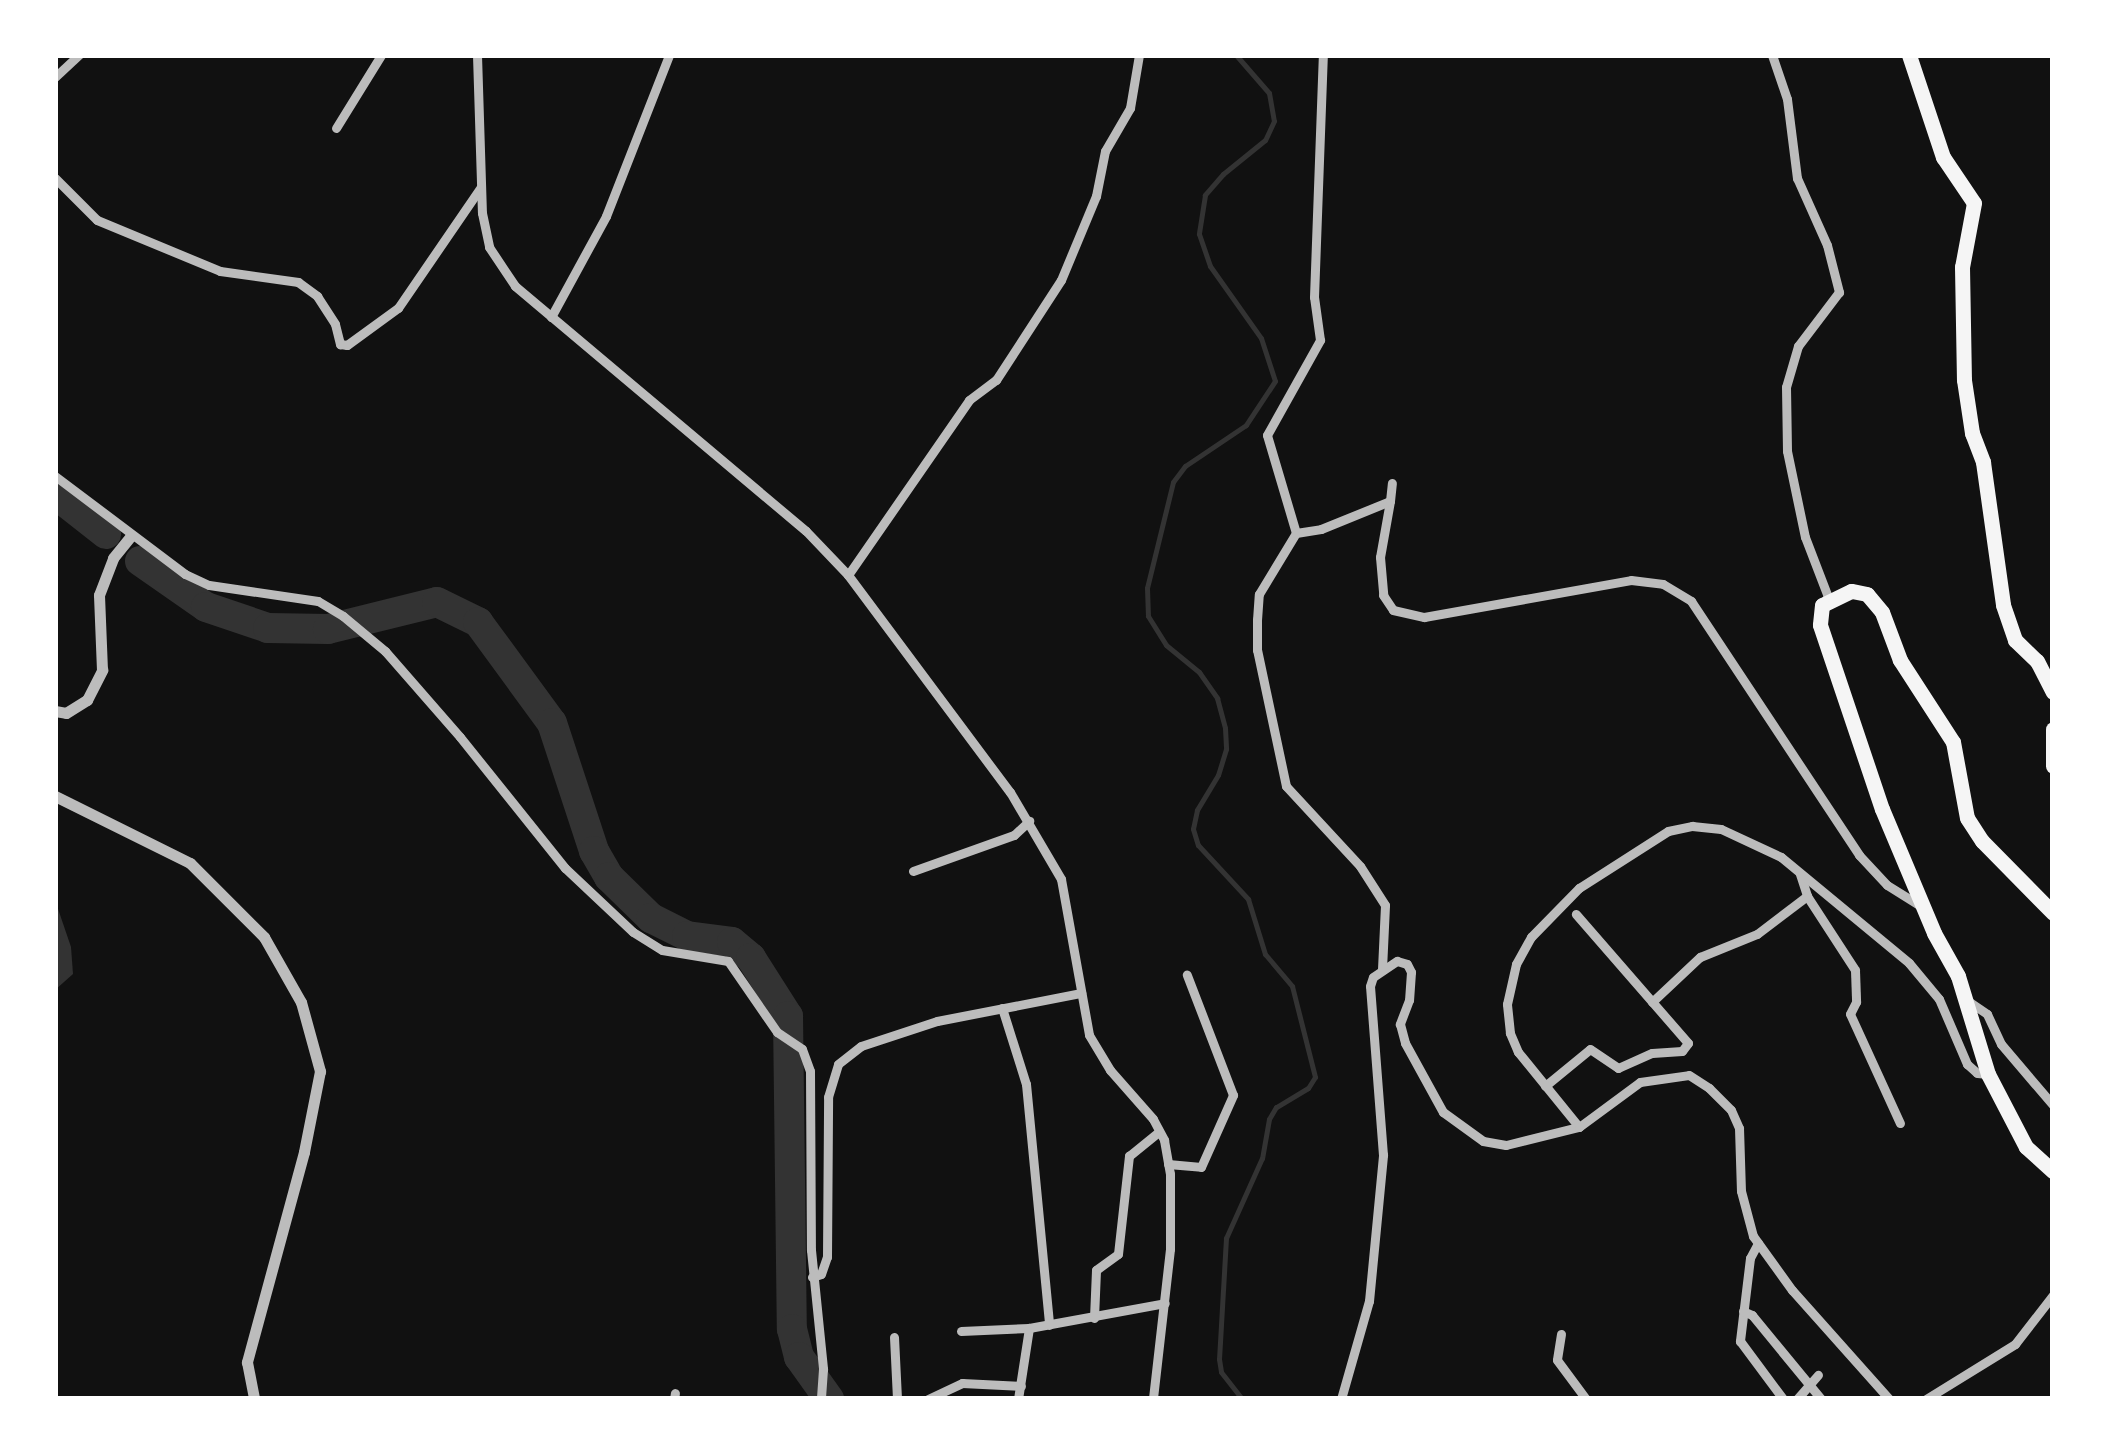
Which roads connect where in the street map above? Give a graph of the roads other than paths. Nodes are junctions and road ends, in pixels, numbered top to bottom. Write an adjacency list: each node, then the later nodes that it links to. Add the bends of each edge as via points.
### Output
1 (79, 55): 9 (street)
2 (381, 55): 10 (street)
3 (477, 55): 12 (street)
4 (669, 55): 13 (street, via 606,216)
5 (1139, 55): 19 (street, via 1130,108 1106,151 1096,196 1061,280 996,380 969,400)
6 (1323, 55): 17 (street, via 1314,297 1320,340 1267,435)
7 (1772, 55): 20 (street, via 1787,99 1797,178 1839,292 1798,346 1786,386 1787,451 1805,538 1828,596)
8 (1909, 55): 21 (main road, via 1943,157 1974,203 1962,267 1972,433 1983,462 2003,605 2015,640 2037,661)
9 (55, 77)
10 (336, 128)
11 (55, 178): 12 (street, via 97,220 220,271 298,282 318,296 340,344 347,346 398,308)
12 (481, 186): 13 (street, via 489,247 516,286)
13 (550, 317): 19 (street, via 806,531)
14 (55, 476): 18 (street)
15 (1392, 483): 16 (street)
16 (1390, 500): 17 (street); 30 (street, via 1380,557 1382,595 1392,610 1424,616 1631,580 1663,584 1691,600 1859,855)
17 (1296, 533): 33 (street, via 1259,594 1258,650 1278,762 1286,786 1360,866 1385,904)
18 (131, 536): 22 (street, via 112,558 100,595 102,670 87,700 66,713); 48 (street, via 209,585 305,598 343,616 460,737 566,868 633,932 662,950 728,960 777,1032 802,1049 810,1071)
19 (848, 575): 26 (street)
20 (1822, 606): 30 (main road, via 1820,626); 31 (main road, via 1851,591 1868,594 1882,612 1900,660 1953,742 1967,818)
21 (2053, 692)
22 (55, 710)
23 (2053, 729): 24 (main road)
24 (2053, 766)
25 (55, 796): 61 (street, via 190,863 264,937 301,1002 320,1070 247,1362)
26 (1028, 821): 27 (street, via 1014,835); 35 (street, via 1061,879)
27 (913, 871)
28 (1800, 874): 29 (street); 39 (street, via 1924,976 1966,1064); 40 (street, via 1753,840 1692,826 1668,831 1579,888 1530,937 1507,1004 1518,1052)
29 (1807, 896): 37 (street, via 1757,934 1700,957); 42 (street, via 1856,970 1850,1014)
30 (1923, 907): 36 (main road)
31 (2053, 913)
32 (1576, 914): 37 (street)
33 (1382, 969): 43 (street, via 1407,964 1409,1000 1400,1024 1405,1044 1456,1126 1506,1145); 67 (street, via 1370,986 1383,1155 1369,1302)
34 (1187, 974): 45 (street, via 1233,1096 1201,1167)
35 (1081, 993): 38 (street); 44 (street, via 1089,1034)
36 (1968, 1000): 39 (main road); 41 (street, via 1987,1014 2001,1044)
37 (1652, 1002): 40 (street, via 1688,1043 1682,1051 1652,1052 1618,1068 1590,1048)
38 (1002, 1008): 48 (street, via 861,1046 838,1064 828,1097 826,1258 821,1274); 53 (street, via 1026,1084)
39 (1988, 1074): 46 (main road, via 2026,1147)
40 (1545, 1086): 43 (street)
41 (2053, 1105)
42 (1900, 1123)
43 (1579, 1127): 47 (street, via 1640,1082 1689,1075 1731,1110 1739,1128 1741,1190)
44 (1159, 1132): 45 (street); 52 (street, via 1130,1156 1118,1254 1096,1270)
45 (1168, 1164): 50 (street)
46 (2053, 1171)
47 (1758, 1243): 51 (street); 72 (street)
48 (812, 1277): 62 (street)
49 (2053, 1295): 73 (street, via 2015,1344)
50 (1165, 1304): 52 (street); 66 (street)
51 (1743, 1311): 59 (street); 69 (street, via 1744,1351)
52 (1094, 1318): 53 (street)
53 (1049, 1325): 54 (street)
54 (1028, 1328): 55 (street); 60 (street)
55 (962, 1330)
56 (1561, 1334): 68 (street, via 1557,1360)
57 (894, 1337): 63 (street)
58 (1818, 1375): 59 (street)
59 (1809, 1385): 70 (street); 71 (street)
60 (1021, 1386): 64 (street, via 962,1384); 65 (street)
61 (254, 1399)
62 (821, 1399)
63 (897, 1399)
64 (928, 1399)
65 (1018, 1399)
66 (1153, 1399)
67 (1341, 1399)
68 (1586, 1399)
69 (1784, 1399)
70 (1796, 1399)
71 (1821, 1399)
72 (1889, 1399)
73 (1926, 1399)

